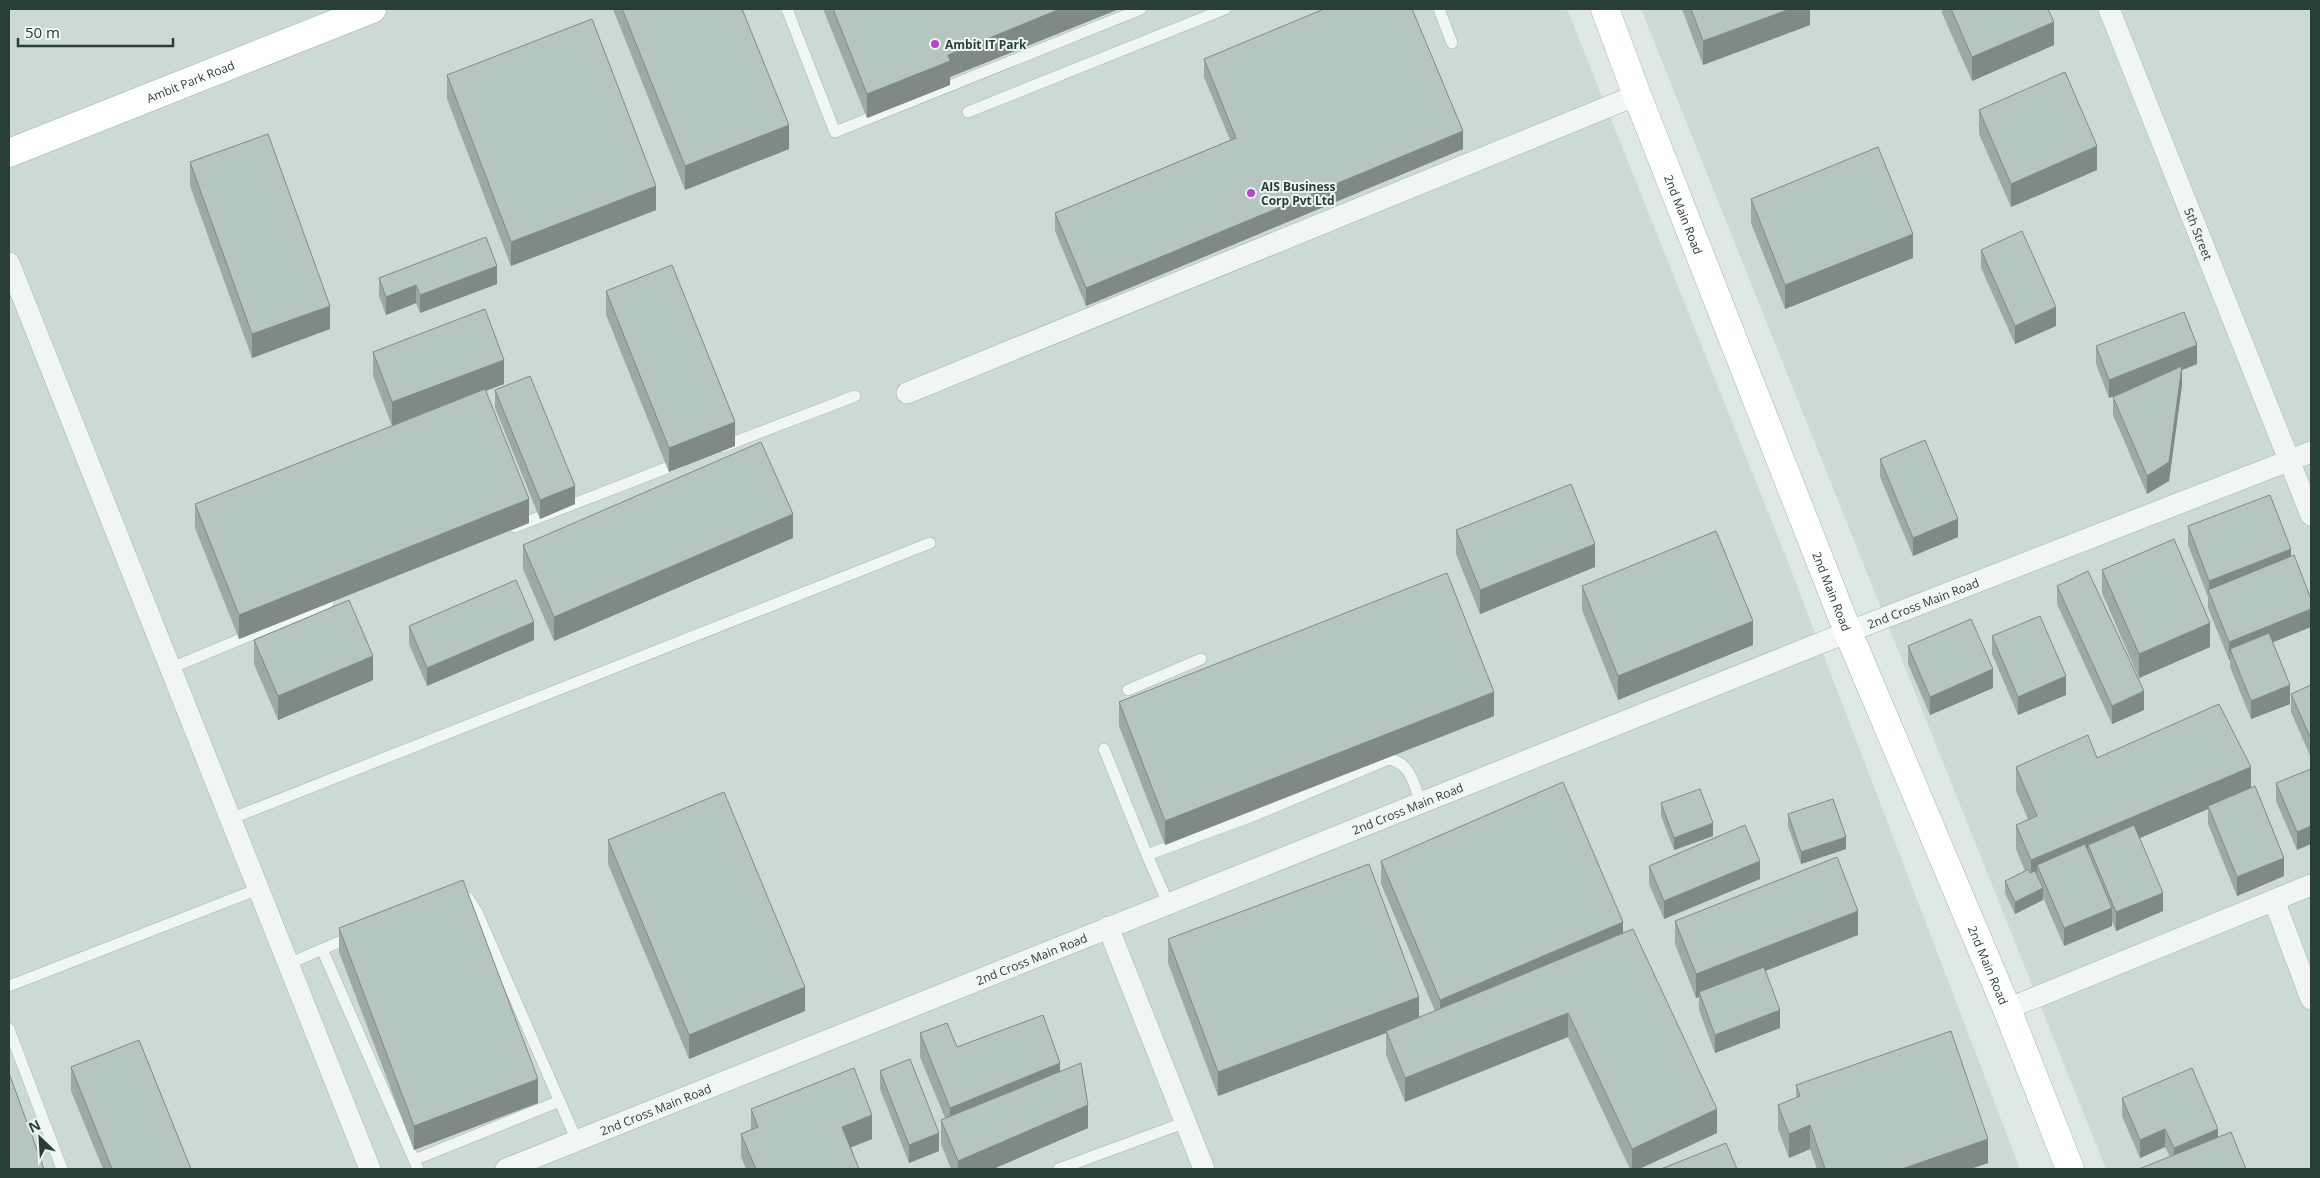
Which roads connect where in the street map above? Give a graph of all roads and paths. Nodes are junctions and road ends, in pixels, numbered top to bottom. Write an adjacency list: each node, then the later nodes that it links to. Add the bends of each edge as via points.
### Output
1 (787, 9): 2 (lane, via 835,132)
2 (1141, 9)
3 (1225, 9): 10 (lane)
4 (1439, 9): 8 (lane)
5 (1605, 9): 9 (main road, 2nd Main Road)
6 (2109, 9): 18 (street, 5th Street)
7 (354, 12): 11 (main road, Ambit Park Road)
8 (1452, 43)
9 (1636, 95): 13 (street); 23 (main road, 2nd Main Road)
10 (968, 112)
11 (9, 153)
12 (9, 263): 25 (street)
13 (907, 393)
14 (855, 396): 15 (lane)
15 (709, 452)
16 (2311, 452): 18 (street, 2nd Cross Main Road)
17 (691, 459): 20 (lane)
18 (2289, 460): 19 (street, 5th Street); 23 (street, 2nd Cross Main Road)
19 (2311, 516)
20 (500, 533)
21 (930, 543): 29 (lane)
22 (335, 600): 25 (lane)
23 (1848, 632): 28 (street, 2nd Cross Main Road); 42 (main road, 2nd Main Road)
24 (1200, 659): 26 (lane)
25 (170, 668): 29 (street)
26 (1128, 690)
27 (1104, 749): 30 (lane)
28 (1421, 802): 30 (lane, via 1407,767 1400,761 1389,759 1260,813); 35 (street, 2nd Cross Main Road)
29 (230, 819): 32 (street)
30 (1147, 855): 35 (lane)
31 (2311, 885): 34 (street)
32 (258, 889): 39 (street); 40 (lane)
33 (449, 898): 44 (lane, via 468,898 476,912)
34 (2274, 900): 41 (street); 42 (street)
35 (1168, 903): 36 (street, 2nd Cross Main Road)
36 (1108, 927): 45 (street); 46 (street, 2nd Cross Main Road)
37 (364, 931): 38 (lane)
38 (322, 949): 39 (lane); 47 (lane)
39 (288, 964): 49 (street)
40 (9, 986)
41 (2311, 999)
42 (2007, 1009): 53 (main road, 2nd Main Road)
43 (9, 1029): 48 (lane)
44 (560, 1101): 46 (lane); 47 (lane)
45 (1186, 1122): 51 (lane); 52 (street)
46 (577, 1141): 50 (street, 2nd Cross Main Road)
47 (416, 1165)
48 (62, 1169)
49 (370, 1169)
50 (506, 1169)
51 (1059, 1169)
52 (1204, 1169)
53 (2070, 1169)

